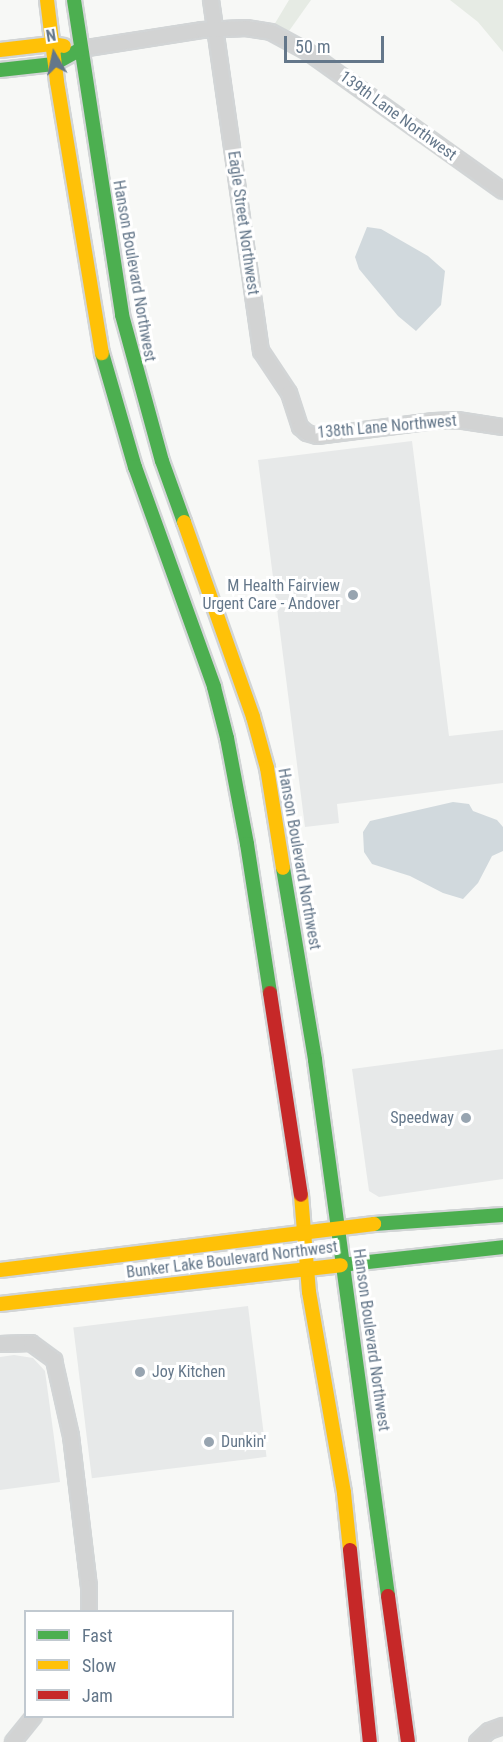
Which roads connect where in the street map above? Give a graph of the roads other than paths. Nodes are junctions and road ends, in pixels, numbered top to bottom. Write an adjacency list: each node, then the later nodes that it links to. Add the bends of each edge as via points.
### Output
1 (47, 0): 5 (main road)
2 (74, 0): 6 (main road, Hanson Boulevard Northwest)
3 (211, 0): 4 (street, Eagle Street Northwest)
4 (215, 30): 6 (street, 139th Lane Northwest); 10 (street, 139th Lane Northwest, via 246,27 272,32 308,51); 12 (street, Eagle Street Northwest, via 261,351 289,393 296,420)
5 (52, 44): 6 (main road); 7 (main road); 8 (main road)
6 (81, 49): 8 (main road); 14 (main road, Hanson Boulevard Northwest, via 122,315 136,373 162,461 253,717 267,768)
7 (0, 50)
8 (54, 64): 9 (main road); 15 (main road, via 104,363 135,467 214,687 228,738)
9 (0, 70)
10 (503, 190)
11 (503, 427): 12 (street, 138th Lane Northwest, via 458,420 317,436)
12 (307, 433)
13 (503, 1215): 14 (main road, Bunker Lake Boulevard Northwest)
14 (339, 1227): 15 (main road, Bunker Lake Boulevard Northwest); 17 (main road, Hanson Boulevard Northwest)
15 (305, 1232): 18 (main road); 19 (main road, Bunker Lake Boulevard Northwest)
16 (503, 1247): 17 (main road, Bunker Lake Boulevard Northwest)
17 (343, 1263): 18 (main road, Bunker Lake Boulevard Northwest); 27 (main road, Hanson Boulevard Northwest)
18 (306, 1268): 20 (main road, Bunker Lake Boulevard Northwest); 26 (main road, via 344,1493)
19 (0, 1270)
20 (0, 1304)
21 (0, 1344): 22 (street, via 32,1343 54,1360 71,1436)
22 (89, 1610)
23 (32, 1718): 25 (street)
24 (503, 1726): 28 (street, via 489,1731)
25 (13, 1742)
26 (370, 1742)
27 (408, 1742)
28 (477, 1742)

